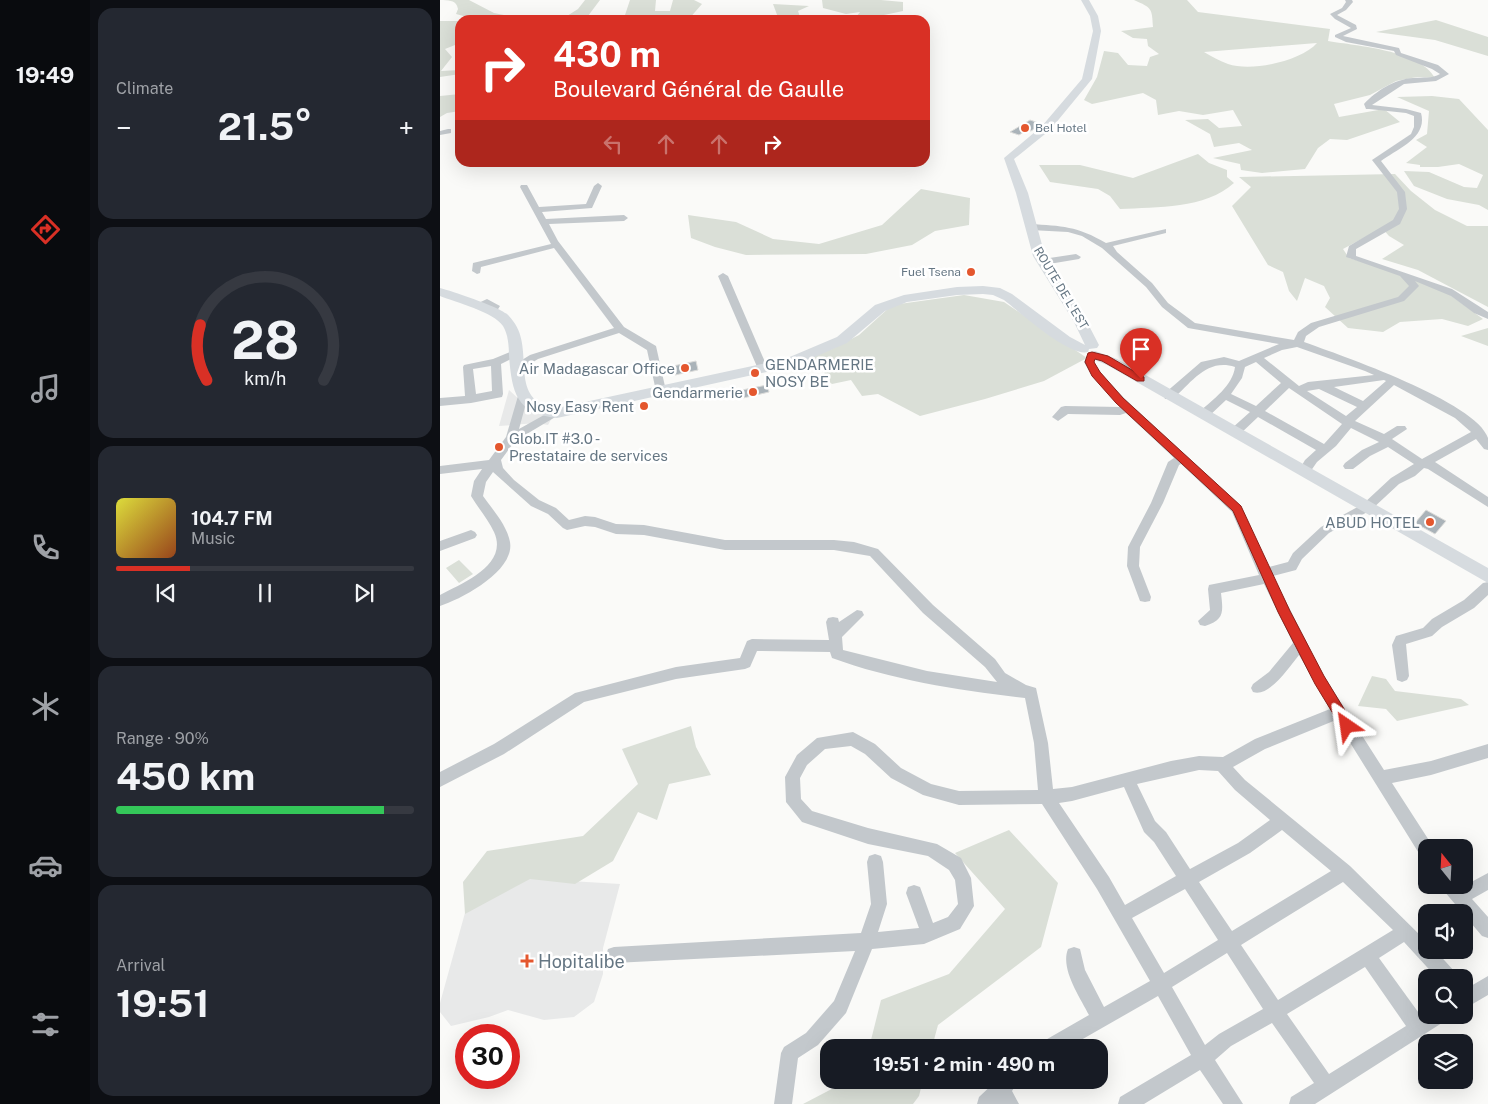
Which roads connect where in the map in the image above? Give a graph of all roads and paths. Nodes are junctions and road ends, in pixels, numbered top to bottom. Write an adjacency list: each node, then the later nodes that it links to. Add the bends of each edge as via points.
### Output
1 (1085, 0): 8 (main road, ROUTE DE L'EST, via 1094,16 1097,32 1088,79 1046,128 1009,158 1009,166 1022,191)
2 (1348, 0): 15 (street, via 1350,2 1344,9 1333,14 1354,29 1337,36 1397,49 1398,54 1435,67 1445,74 1431,80 1406,81 1368,104 1376,109 1410,110 1418,115 1418,127 1414,136 1376,160 1401,192 1402,209 1397,222 1352,248 1351,257)
3 (598, 186): 5 (street, via 589,206)
4 (524, 187): 5 (street)
5 (537, 210): 7 (street)
6 (624, 218): 7 (street)
7 (543, 222): 10 (street)
8 (1030, 227): 11 (street, via 1069,229 1085,234); 13 (main road, ROUTE DE L'EST)
9 (1163, 231): 11 (street, via 1106,245)
10 (556, 245): 14 (street, via 476,265); 21 (street)
11 (1112, 251): 22 (street, via 1164,305 1192,326)
12 (1076, 257): 13 (street)
13 (1043, 262): 23 (main road, ROUTE DE L'EST, via 1084,324)
14 (477, 271)
15 (1403, 274): 20 (street, via 1456,294); 22 (street, via 1414,286 1401,299 1315,325 1302,334)
16 (723, 276): 29 (street)
17 (440, 292): 19 (main road)
18 (483, 292): 19 (street)
19 (485, 307): 24 (main road, via 500,315 510,326)
20 (1488, 316)
21 (620, 329): 28 (street, via 534,357); 34 (street, via 652,348)
22 (1298, 344): 25 (street, via 1280,346); 30 (street)
23 (1091, 350): 29 (main road, via 1008,297 996,292 972,290 892,303 870,315 842,340 797,360); 36 (main road); 42 (street, ROUTE DE L'EST, via 1089,362 1096,374)
24 (515, 353): 26 (street); 28 (main road)
25 (1256, 357): 27 (street); 31 (street)
26 (496, 362): 38 (street, via 498,394); 38 (street, via 468,367)
27 (1240, 365): 36 (street, via 1224,360 1205,364); 37 (street)
28 (518, 367): 35 (main road)
29 (763, 369): 34 (main road)
30 (1388, 379): 32 (street); 41 (street); 50 (street, via 1453,411)
31 (1288, 383): 33 (street); 43 (street)
32 (1327, 388): 33 (street, via 1308,386); 39 (street); 41 (street)
33 (1299, 390): 39 (street)
34 (662, 391): 44 (main road)
35 (524, 396): 44 (main road, via 536,408); 51 (street)
36 (1169, 396): 45 (main road)
37 (1223, 396): 43 (street); 45 (street)
38 (471, 399): 40 (street)
39 (1314, 400): 47 (street)
40 (440, 402)
41 (1365, 406): 47 (street)
42 (1128, 408): 46 (street, via 1120,411 1065,410); 55 (street, ROUTE DE L'EST)
43 (1256, 411): 49 (street); 54 (street)
44 (557, 413): 51 (street)
45 (1204, 414): 49 (main road)
46 (1058, 417)
47 (1347, 422): 52 (street); 54 (street, via 1349,424)
48 (1401, 429): 52 (street)
49 (1235, 432): 60 (main road)
50 (1478, 433): 53 (street); 57 (street)
51 (511, 438): 56 (street)
52 (1386, 441): 57 (street); 58 (street)
53 (1488, 446)
54 (1323, 449): 60 (street)
55 (1174, 450): 65 (street, ROUTE DE L'EST, via 1237,509); 68 (street, via 1182,459 1174,462 1134,547 1133,566)
56 (492, 462): 59 (street); 69 (street, via 480,481 477,496 499,531 504,554 490,571); 76 (street, via 510,483 567,525 595,522 616,529 644,530 725,545 834,545 874,552 1000,677)
57 (1422, 464): 61 (street, via 1431,465); 62 (street, via 1411,474 1395,481)
58 (1349, 466)
59 (440, 470)
60 (1304, 472): 62 (main road)
61 (1488, 503)
62 (1367, 507): 65 (street, via 1325,530 1297,556 1292,566); 66 (main road)
63 (470, 535): 64 (street)
64 (440, 546)
65 (1266, 575): 71 (street, via 1214,589 1217,612); 73 (street, ROUTE DE L'EST)
66 (1488, 576)
67 (1488, 587): 74 (street, via 1427,632 1401,640)
68 (1145, 598)
69 (440, 601)
70 (857, 615): 72 (street)
71 (1205, 621)
72 (835, 635): 76 (street, via 837,654 850,659 980,688); 82 (street, via 752,646 745,663 676,673 580,697 499,749)
73 (1302, 643): 75 (street, via 1274,676); 77 (street, ROUTE DE L'EST, via 1319,680)
74 (1402, 676)
75 (1258, 688)
76 (1031, 692): 83 (street, via 1041,742)
77 (1339, 712): 79 (street, via 1260,744); 81 (street, ROUTE DE L'EST)
78 (1488, 751): 81 (street, via 1431,768)
79 (1224, 764): 80 (street, via 1198,763); 84 (street, via 1240,785)
80 (1127, 778): 83 (street, via 1072,794); 88 (street, via 1146,819)
81 (1380, 778): 85 (street, ROUTE DE L'EST)
82 (440, 780)
83 (1046, 797): 93 (street); 96 (street, via 959,798 928,790 896,773 870,749 853,739 822,743 802,760 792,777 794,802 808,818 868,836 931,849 955,864 963,878 966,906 954,923)
84 (1281, 820): 87 (street); 88 (street, via 1244,848)
85 (1419, 839)
86 (875, 862): 97 (street, via 879,904)
87 (1344, 872): 95 (street); 98 (street)
88 (1187, 879): 93 (street); 98 (street)
89 (1488, 881): 90 (street)
90 (1473, 886)
91 (914, 893): 96 (street)
92 (1458, 894): 94 (street)
93 (1122, 915): 103 (street)
94 (1488, 930)
95 (1406, 931): 101 (street); 102 (street)
96 (929, 934): 97 (street, via 900,940)
97 (867, 941): 99 (street); 114 (street, via 840,1007 812,1039 790,1053)
98 (1230, 942): 103 (street); 106 (street)
99 (614, 954)
100 (1074, 955): 107 (street, via 1077,972)
101 (1367, 956): 106 (street); 109 (street)
102 (1440, 969)
103 (1162, 983): 107 (street); 111 (street)
104 (1488, 985): 105 (street)
105 (1473, 993)
106 (1275, 1012): 111 (street, via 1225,1040); 112 (street)
107 (1100, 1018): 110 (street)
108 (1425, 1024): 109 (street)
109 (1418, 1028): 112 (street)
110 (1064, 1039)
111 (1203, 1058): 116 (street); 117 (street)
112 (1326, 1086): 118 (street)
113 (1006, 1092): 115 (street)
114 (783, 1104)
115 (986, 1104)
116 (1128, 1104)
117 (1234, 1104)
118 (1298, 1104)

